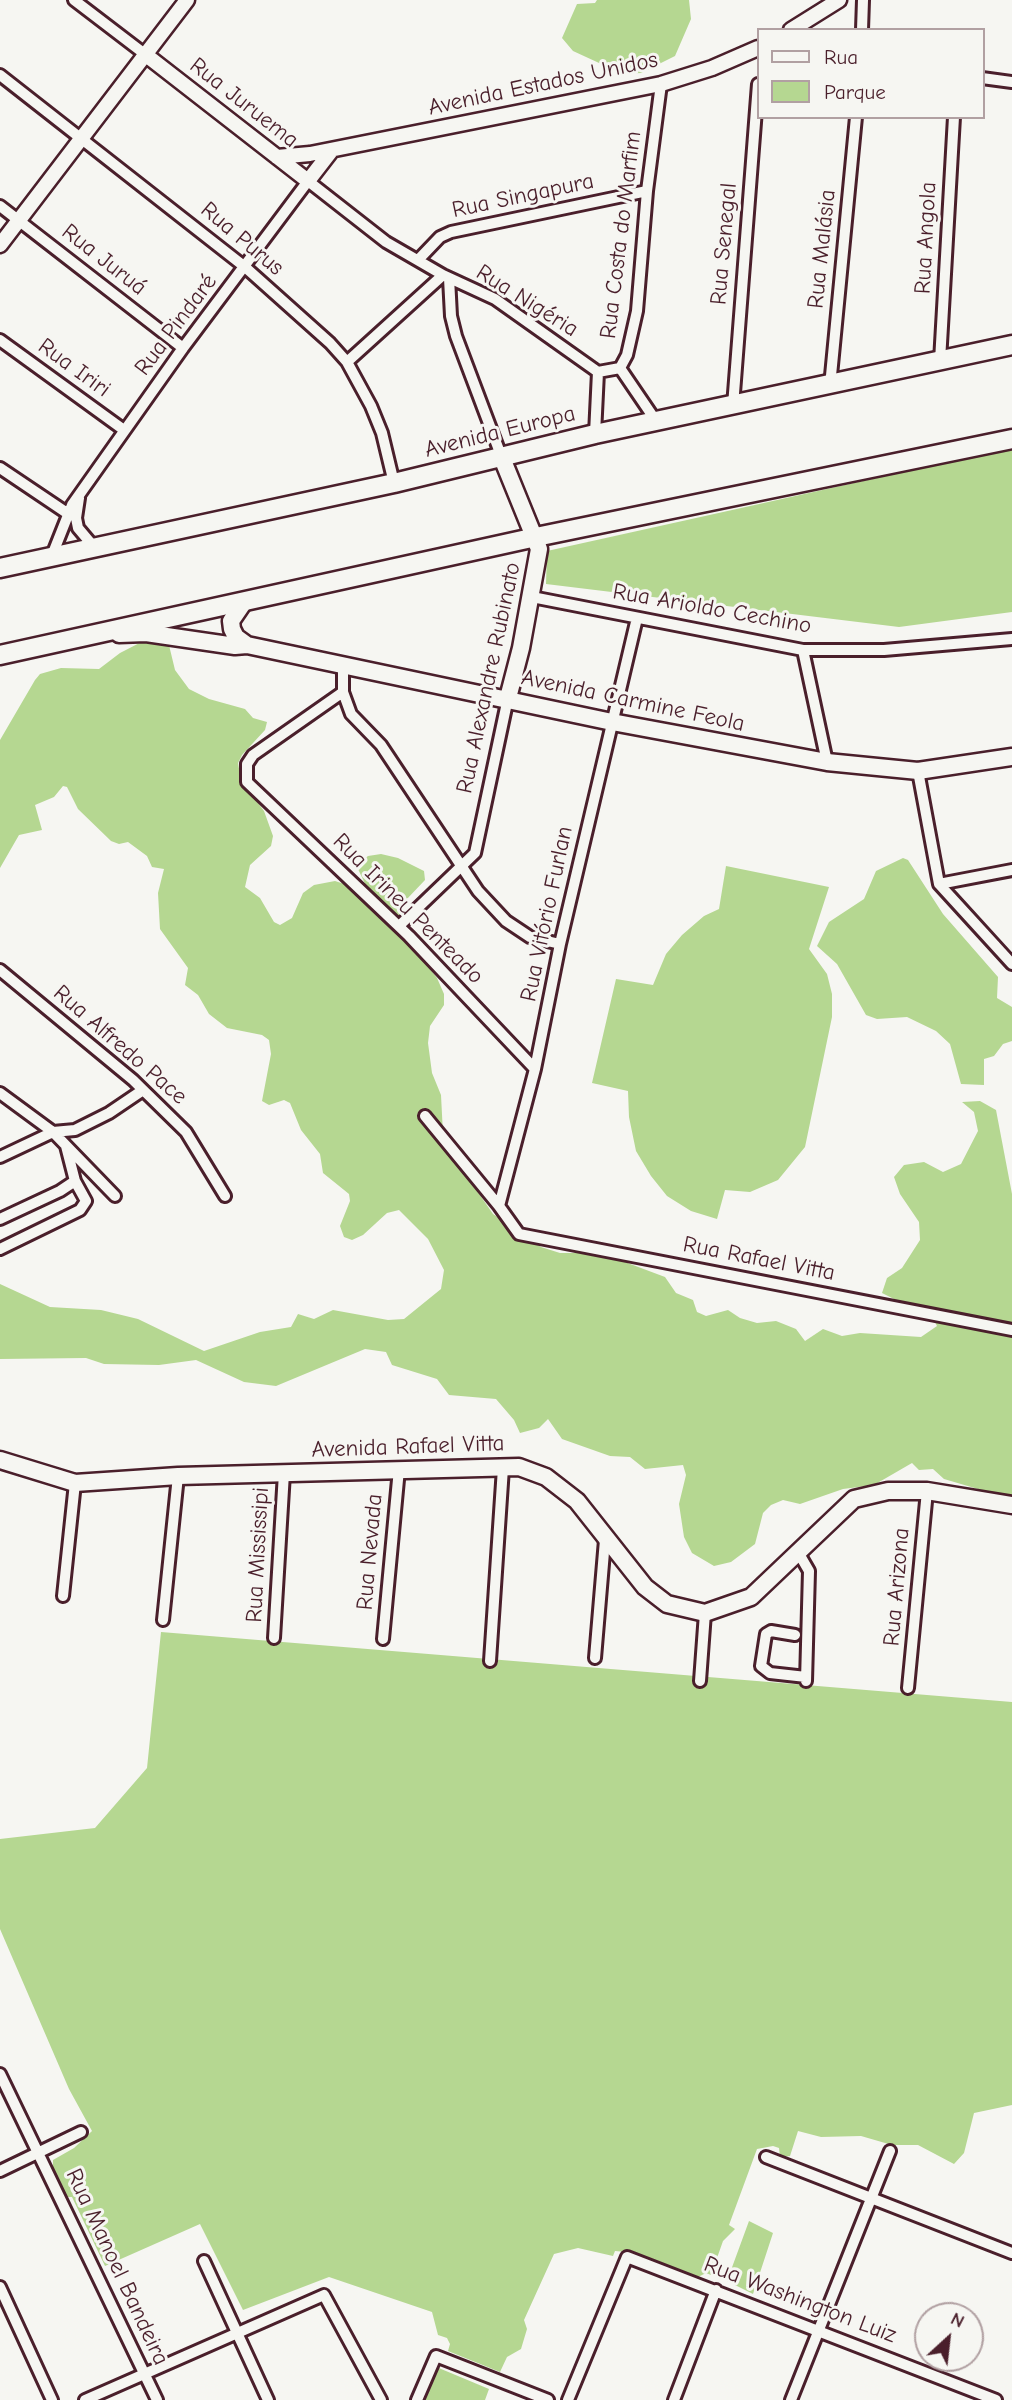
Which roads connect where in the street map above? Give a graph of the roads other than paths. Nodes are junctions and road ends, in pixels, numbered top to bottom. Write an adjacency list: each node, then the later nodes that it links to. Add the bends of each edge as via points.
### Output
1 (74, 0): 10 (street, Rua Juruema)
2 (187, 0): 10 (street)
3 (827, 0): 6 (street)
4 (839, 0): 6 (street)
5 (863, 0): 8 (street)
6 (812, 17): 7 (street)
7 (794, 28)
8 (862, 28)
9 (757, 48): 14 (street, Avenida Estados Unidos)
10 (146, 55): 18 (street); 20 (street, Rua Juruema)
11 (0, 75): 18 (street, Rua Purus)
12 (984, 78): 13 (street)
13 (1012, 82)
14 (661, 84): 19 (street, Avenida Estados Unidos); 22 (street, Rua Costa do Marfim)
15 (757, 97): 37 (street, Rua Senegal)
16 (856, 119): 36 (street, Rua Malásia)
17 (954, 119): 32 (street, Rua Angola)
18 (80, 136): 24 (street); 27 (street, Rua Purus)
19 (332, 150): 20 (street, Avenida Estados Unidos); 21 (street)
20 (277, 157): 21 (street, Rua Juruema)
21 (308, 181): 26 (street, Rua Juruema, via 386,242); 27 (street, Rua Pindaré)
22 (647, 191): 26 (street, Rua Singapura, via 451,232); 34 (street, Rua Costa do Marfim, via 637,311)
23 (0, 206): 24 (street, Rua Juruá)
24 (18, 220): 25 (street); 31 (street, Rua Juruá)
25 (0, 245)
26 (418, 260): 28 (street, Rua Nigéria)
27 (245, 267): 31 (street, Rua Pindaré); 33 (street, Rua Purus)
28 (446, 276): 33 (street); 35 (street, Rua Nigéria, via 495,299); 42 (street, via 456,335)
29 (0, 340): 39 (street, Rua Iriri)
30 (1012, 345): 32 (main road, Avenida Europa)
31 (183, 348): 39 (street, Rua Pindaré)
32 (940, 360): 36 (main road, Avenida Europa)
33 (346, 362): 44 (street, Rua Purus, via 379,424)
34 (620, 368): 35 (street); 38 (street, Rua Costa do Marfim)
35 (598, 372): 40 (street)
36 (830, 386): 37 (main road, Avenida Europa)
37 (733, 407): 38 (main road, Avenida Europa)
38 (656, 421): 40 (main road, Avenida Europa)
39 (124, 430): 45 (street, Rua Pindaré)
40 (595, 434): 42 (main road, Avenida Europa)
41 (1012, 439): 47 (main road)
42 (502, 458): 44 (main road, Avenida Europa); 47 (main road, Rua Alexandre Rubinato)
43 (0, 468): 46 (street)
44 (394, 483): 48 (main road, Avenida Europa)
45 (79, 496): 46 (street, Rua Pindaré); 48 (street, via 78,528)
46 (66, 513): 49 (street, Rua Pindaré)
47 (536, 537): 51 (main road, Rua Alexandre Rubinato, via 538,565); 52 (main road)
48 (94, 547): 49 (main road, Avenida Europa)
49 (51, 558): 50 (main road, Avenida Europa)
50 (0, 568)
51 (532, 597): 53 (street, Rua Arioldo Cechino); 61 (main road, Rua Alexandre Rubinato)
52 (244, 602): 54 (main road); 56 (main road, via 231,621 236,638)
53 (636, 618): 57 (street, Rua Arioldo Cechino); 62 (street, Rua Vitório Furlan)
54 (112, 631): 56 (main road, Avenida Carmine Feola); 58 (main road)
55 (1012, 639): 57 (street, Rua Arioldo Cechino, via 884,650)
56 (247, 645): 59 (main road, Avenida Carmine Feola)
57 (803, 650): 64 (street)
58 (0, 655)
59 (343, 664): 60 (street); 61 (main road, Avenida Carmine Feola)
60 (343, 692): 66 (street, via 351,714 381,745); 69 (street, Rua Irineu Penteado, via 253,755 247,764 247,782)
61 (508, 698): 62 (main road, Avenida Carmine Feola); 66 (street, Rua Alexandre Rubinato, via 475,853)
62 (612, 722): 64 (main road, Avenida Carmine Feola); 70 (street, Rua Vitório Furlan)
63 (1012, 757): 65 (main road, Avenida Carmine Feola)
64 (827, 762): 65 (main road, Avenida Carmine Feola)
65 (918, 771): 68 (street)
66 (461, 866): 69 (street, Rua Alexandre Rubinato); 70 (street, via 506,921 530,937)
67 (1012, 870): 68 (street)
68 (939, 884): 71 (street)
69 (399, 926): 75 (street, Rua Irineu Penteado)
70 (560, 944): 75 (street, Rua Vitório Furlan)
71 (1012, 964)
72 (0, 970): 73 (street, Rua Alfredo Pace)
73 (13, 980): 74 (street); 76 (street, Rua Alfredo Pace)
74 (0, 983)
75 (535, 1069): 85 (street, Rua Vitório Furlan)
76 (144, 1090): 79 (street, via 75,1130); 84 (street, Rua Alfredo Pace, via 186,1132)
77 (0, 1093): 79 (street)
78 (425, 1116): 85 (street)
79 (53, 1132): 80 (street); 81 (street)
80 (66, 1146): 82 (street); 83 (street)
81 (0, 1157)
82 (75, 1181): 86 (street); 87 (street, via 86,1201 80,1210)
83 (115, 1196)
84 (225, 1196)
85 (499, 1206): 88 (street, Rua Rafael Vitta, via 519,1234)
86 (0, 1219)
87 (0, 1250)
88 (1012, 1330)
89 (0, 1460): 94 (main road, Avenida Rafael Vitta)
90 (503, 1468): 91 (main road, Avenida Rafael Vitta); 97 (main road, Avenida Rafael Vitta, via 519,1467 546,1476 577,1501); 106 (street)
91 (399, 1469): 92 (main road, Avenida Rafael Vitta); 104 (street, Rua Nevada)
92 (284, 1473): 93 (main road, Avenida Rafael Vitta); 103 (street, Rua Mississipi)
93 (178, 1476): 94 (main road, Avenida Rafael Vitta); 101 (street)
94 (75, 1483): 99 (street)
95 (927, 1491): 96 (main road); 98 (main road, via 888,1491 854,1499); 108 (street, Rua Arizona)
96 (1012, 1505)
97 (605, 1540): 100 (main road, Avenida Rafael Vitta, via 645,1587 667,1604); 105 (street)
98 (798, 1552): 100 (main road, via 751,1597); 102 (street, via 809,1571 806,1679 770,1673 761,1666 766,1634)
99 (63, 1596)
100 (705, 1614): 107 (street)
101 (163, 1620)
102 (795, 1635)
103 (274, 1638)
104 (383, 1639)
105 (595, 1658)
106 (490, 1661)
107 (700, 1681)
108 (908, 1688)
109 (0, 2074): 112 (street, Rua Manoel Bandeira)
110 (81, 2132): 112 (street)
111 (890, 2151): 115 (street)
112 (39, 2152): 114 (street); 122 (street, Rua Manoel Bandeira)
113 (766, 2157): 115 (street)
114 (0, 2171)
115 (872, 2200): 116 (street); 120 (street)
116 (1012, 2253)
117 (204, 2261): 121 (street)
118 (0, 2287): 124 (street)
119 (716, 2290): 120 (street, Rua Washington Luiz); 131 (street, Rua Washington Luiz, via 627,2257); 132 (street)
120 (821, 2330): 123 (street, Rua Washington Luiz); 133 (street)
121 (239, 2333): 122 (street); 127 (street); 128 (street, via 324,2295)
122 (144, 2374): 125 (street); 126 (street, Rua Manoel Bandeira)
123 (969, 2395): 134 (street, Rua Washington Luiz)
124 (52, 2400)
125 (86, 2400)
126 (157, 2400)
127 (268, 2400)
128 (381, 2400)
129 (417, 2400): 130 (street, via 436,2356)
130 (548, 2400)
131 (568, 2400)
132 (674, 2400)
133 (791, 2400)
134 (996, 2400)

